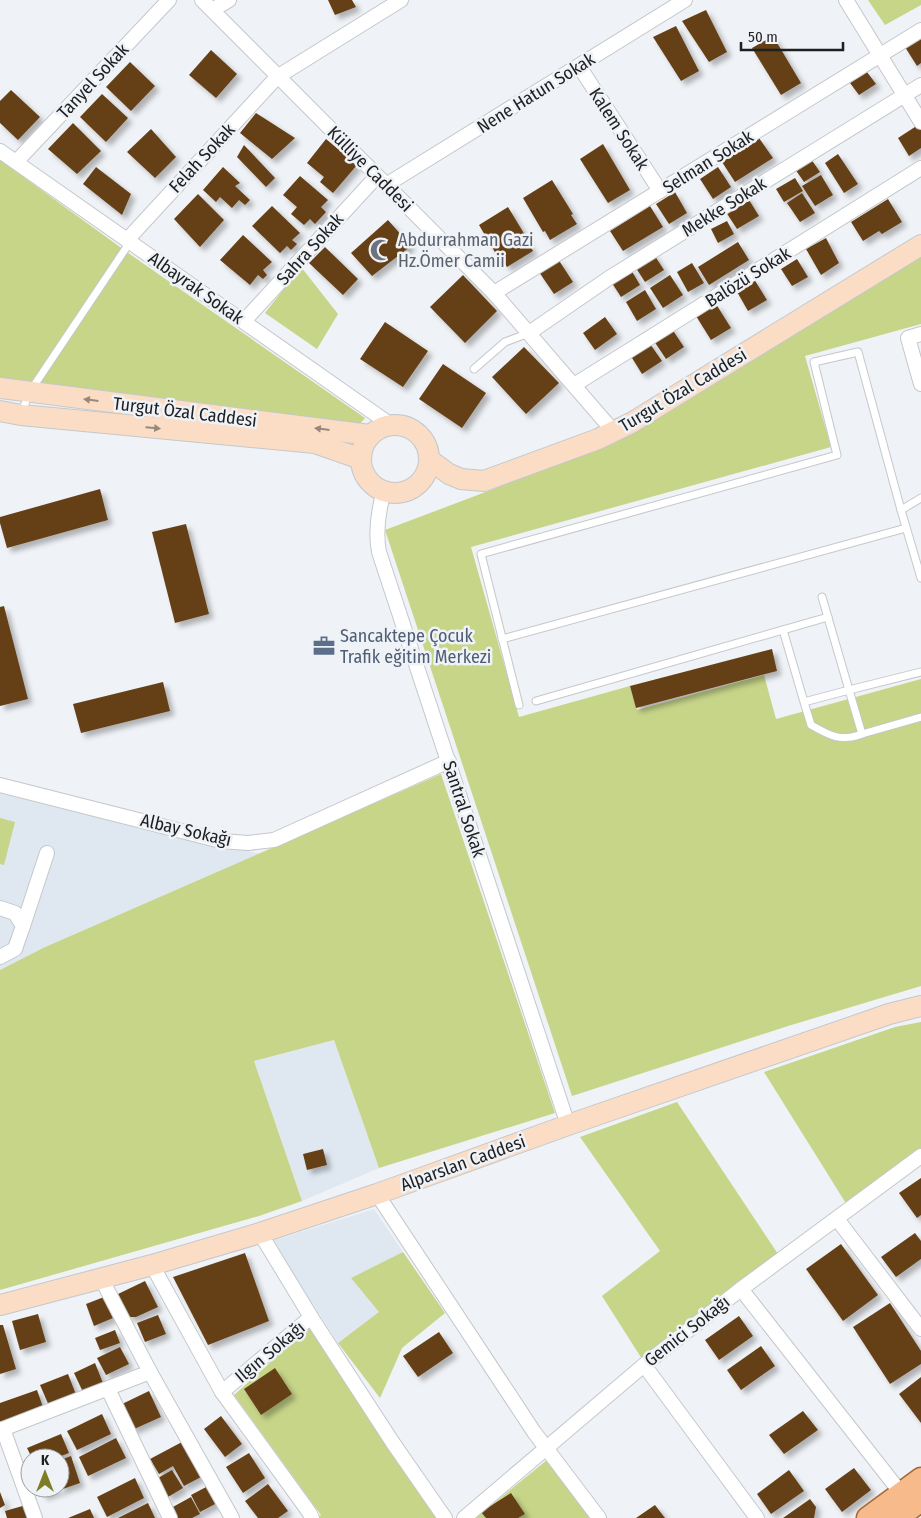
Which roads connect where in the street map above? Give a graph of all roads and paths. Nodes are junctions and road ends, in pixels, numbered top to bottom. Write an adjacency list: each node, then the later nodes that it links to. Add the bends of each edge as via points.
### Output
1 (169, 0): 15 (street, Tanyel Sokak)
2 (229, 0): 6 (street)
3 (401, 0): 10 (street, Felah Sokak)
4 (685, 0): 9 (street, Nene Hatun Sokak)
5 (846, 0): 8 (street)
6 (207, 5): 10 (street, Külliye Caddesi)
7 (921, 30): 8 (street, Selman Sokak)
8 (880, 56): 12 (street); 18 (street, Selman Sokak)
9 (579, 66): 17 (street, Nene Hatun Sokak); 18 (street, Kalem Sokak)
10 (277, 76): 17 (street, Külliye Caddesi); 19 (street, Felah Sokak)
11 (921, 85): 12 (street, Mekke Sokak)
12 (904, 95): 13 (street); 23 (street, Mekke Sokak, via 609,278)
13 (921, 122)
14 (0, 151): 15 (street, Albayrak Sokak)
15 (16, 162): 19 (street, Albayrak Sokak)
16 (921, 168): 27 (street, Balözü Sokak)
17 (382, 180): 21 (street, Külliye Caddesi); 22 (street, Sahra Sokak)
18 (660, 191): 21 (street, Selman Sokak)
19 (129, 241): 22 (street, Albayrak Sokak); 29 (lane)
20 (921, 245): 33 (street, Turgut Özal Caddesi)
21 (494, 293): 23 (street, Külliye Caddesi)
22 (244, 322): 32 (street, Albayrak Sokak)
23 (529, 333): 25 (lane, via 505,342); 27 (street, Külliye Caddesi)
24 (921, 334): 26 (street, via 908,338)
25 (474, 369)
26 (921, 384)
27 (574, 385): 33 (street, Külliye Caddesi)
28 (0, 388): 29 (street, Turgut Özal Caddesi)
29 (29, 393): 31 (lane); 34 (street, Turgut Özal Caddesi, one-way to 29)
30 (0, 411): 31 (street, Turgut Özal Caddesi)
31 (21, 415): 35 (street, Turgut Özal Caddesi, one-way to 35, via 315,443)
32 (391, 425): 34 (street); 36 (street, via 414,430 423,438)
33 (614, 432): 36 (street, Turgut Özal Caddesi, via 484,481 449,474)
34 (370, 435): 35 (street)
35 (361, 459): 37 (street, via 365,476 372,485)
36 (430, 460): 37 (street, via 427,472 413,489 392,494)
37 (384, 491): 53 (street, Santral Sokak, via 377,522 379,552)
38 (921, 498): 39 (lane)
39 (901, 510): 40 (lane); 45 (lane, via 858,352 814,362 837,455 481,554)
40 (906, 528): 41 (lane); 45 (lane)
41 (921, 578)
42 (822, 597): 43 (lane)
43 (828, 617): 44 (lane); 47 (lane)
44 (783, 630): 48 (lane); 49 (lane)
45 (502, 639): 50 (lane)
46 (921, 672): 47 (lane)
47 (849, 690): 49 (lane); 52 (lane)
48 (536, 702)
49 (804, 702): 52 (lane, via 811,725 829,736 850,739)
50 (519, 705)
51 (921, 717): 52 (lane)
52 (862, 734)
53 (448, 761): 54 (street, Albay Sokağı, via 274,840 248,843 221,841); 60 (street, Santral Sokak)
54 (0, 785)
55 (48, 853): 57 (street)
56 (0, 908): 57 (street, via 15,913)
57 (23, 926): 58 (street, via 15,949)
58 (0, 957)
59 (921, 1006): 60 (street, Alparslan Caddesi, via 889,1014)
60 (568, 1125): 62 (street, Alparslan Caddesi)
61 (921, 1156): 63 (street, Gemici Sokağı)
62 (377, 1194): 64 (street, Alparslan Caddesi); 76 (street)
63 (837, 1219): 67 (street, Gemici Sokağı); 70 (street)
64 (260, 1233): 65 (street, Alparslan Caddesi); 69 (street, Ilgın Sokağı)
65 (152, 1265): 66 (street, Alparslan Caddesi); 74 (street)
66 (101, 1278): 68 (street, Alparslan Caddesi); 72 (street)
67 (741, 1289): 71 (street, Gemici Sokağı); 78 (street)
68 (0, 1305)
69 (311, 1317): 74 (street, Ilgın Sokağı); 84 (street)
70 (921, 1329)
71 (644, 1365): 76 (street, Gemici Sokağı); 87 (street)
72 (150, 1372): 73 (street); 82 (street)
73 (108, 1388): 75 (street); 81 (street)
74 (222, 1392): 79 (street)
75 (1, 1429): 80 (street)
76 (547, 1448): 85 (street, Gemici Sokağı); 86 (street)
77 (921, 1479): 78 (main road)
78 (911, 1497): 88 (main road); 89 (main road)
79 (311, 1515): 83 (street)
80 (35, 1518)
81 (170, 1518)
82 (232, 1518)
83 (297, 1518)
84 (444, 1518)
85 (464, 1518)
86 (600, 1518)
87 (757, 1518)
88 (868, 1518)
89 (897, 1518)

